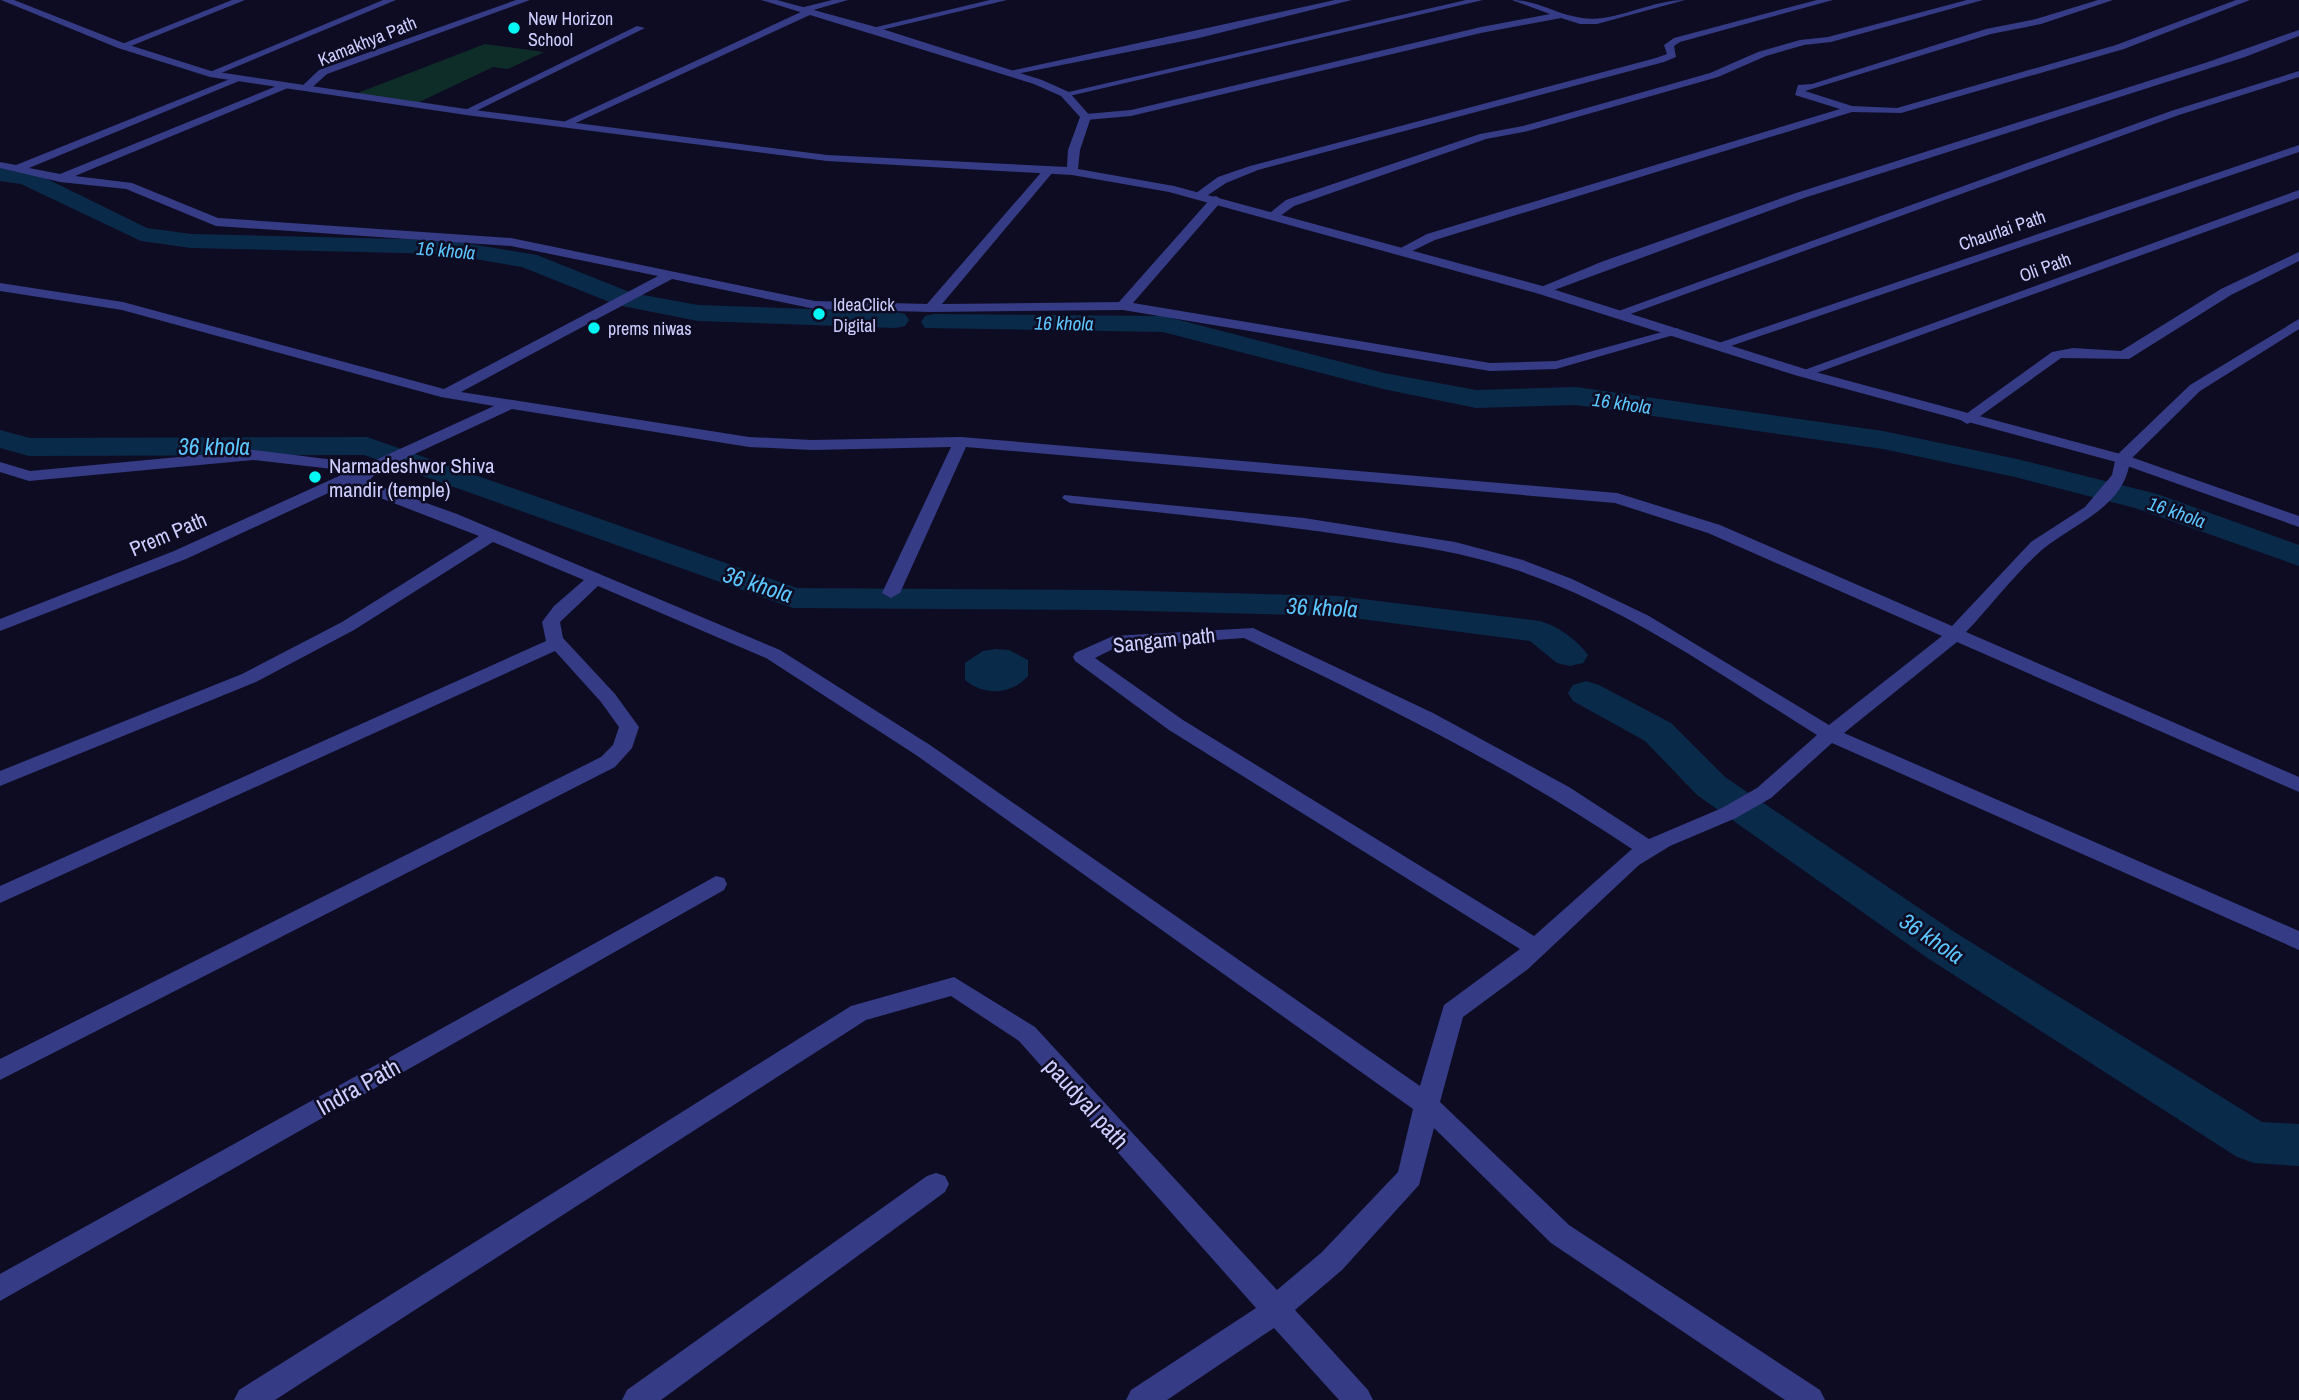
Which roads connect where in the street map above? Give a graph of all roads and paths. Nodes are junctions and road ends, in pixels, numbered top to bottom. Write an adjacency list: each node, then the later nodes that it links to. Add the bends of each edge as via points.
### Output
1 (6, 0): 21 (street)
2 (240, 0): 21 (street)
3 (391, 0): 23 (street)
4 (526, 0): 27 (street, Kamakhya Path, via 323,72)
5 (766, 0): 16 (street)
6 (843, 0): 16 (street)
7 (1002, 0): 19 (street)
8 (1347, 0): 22 (street)
9 (1478, 0): 28 (street)
10 (1516, 0): 17 (street)
11 (1680, 0): 17 (street, via 1597,21)
12 (1828, 0): 40 (street, via 1677,40 1669,45 1672,55 1660,60 1254,168 1222,180)
13 (1978, 0): 42 (street, via 1828,40 1803,42 1714,75 1484,136 1290,203)
14 (2108, 0): 29 (street, via 1802,87 1799,93)
15 (2245, 0): 29 (street, via 2120,47 1897,111)
16 (805, 12): 19 (street); 32 (street)
17 (1560, 15): 31 (street, via 1131,114)
18 (640, 28): 30 (street)
19 (873, 29): 22 (street)
20 (2299, 33): 47 (street, via 2257,51 2066,108 1665,240)
21 (122, 46): 23 (street)
22 (1011, 72): 28 (street)
23 (209, 74): 25 (street)
24 (2299, 74): 50 (street, via 2175,113)
25 (239, 79): 26 (street); 35 (street)
26 (285, 86): 27 (street); 38 (street)
27 (304, 89): 30 (street)
28 (1065, 94): 31 (street)
29 (1851, 109): 43 (street, via 1431,237)
30 (466, 113): 32 (street)
31 (1086, 117): 37 (street)
32 (563, 125): 36 (street, via 827,159)
33 (2299, 149): 53 (street, Chaurlai Path)
34 (0, 166): 35 (street)
35 (17, 168): 38 (street)
36 (1049, 170): 37 (street); 49 (street)
37 (1072, 171): 40 (street)
38 (60, 178): 45 (street, via 128,186 216,222 511,242)
39 (2299, 194): 54 (street, Oli Path)
40 (1198, 196): 41 (street)
41 (1216, 200): 42 (street); 48 (street)
42 (1272, 216): 43 (street)
43 (1401, 251): 47 (street)
44 (2299, 256): 57 (street, via 2225,292 2124,356 2057,355)
45 (668, 277): 49 (street, via 816,305); 55 (street)
46 (0, 288): 55 (street, via 123,306)
47 (1541, 290): 50 (street)
48 (1123, 306): 49 (street); 52 (street, via 1490,367 1556,365)
49 (931, 308)
50 (1620, 313): 52 (street)
51 (2299, 323): 59 (street, via 2195,388)
52 (1677, 332): 53 (street)
53 (1717, 346): 54 (street)
54 (1804, 373): 57 (street)
55 (446, 394): 56 (street)
56 (511, 404): 58 (street, via 749,442); 61 (street, Prem Path)
57 (1967, 419): 59 (street)
58 (961, 442): 66 (street); 68 (street, via 1617,498 1714,529)
59 (2122, 459): 63 (street); 68 (street, via 2120,476 2091,511 2037,546)
60 (0, 467): 61 (street, via 29,476 253,455)
61 (372, 468): 64 (street, via 358,484); 67 (street, Prem Path, via 180,555)
62 (1070, 498): 70 (street, via 1304,523 1455,547 1517,564 1643,620)
63 (2298, 521)
64 (491, 536): 65 (street); 71 (street, via 348,626 249,678)
65 (597, 579): 69 (street, via 551,622); 79 (street, via 773,654 835,692)
66 (891, 593)
67 (0, 625)
68 (1954, 635): 70 (street); 72 (street)
69 (557, 643): 75 (street); 78 (street, via 629,727 622,748 608,762)
70 (1829, 734): 73 (street, via 1757,798); 76 (street)
71 (0, 779)
72 (2299, 785)
73 (1648, 849): 77 (street); 77 (street, Sangam path, via 1562,792 1426,717 1247,632 1113,642 1082,657 1176,725)
74 (716, 884): 81 (street, Indra Path)
75 (0, 895)
76 (2299, 941)
77 (1536, 948): 79 (street, via 1452,1012)
78 (0, 1070)
79 (1427, 1105): 82 (street, via 1410,1177 1332,1261); 87 (street, via 1560,1234)
80 (936, 1184): 84 (street)
81 (0, 1288)
82 (1276, 1306): 83 (street, paudyal path, via 1027,1034 954,986 859,1013); 85 (street, via 1260,1322); 86 (street, paudyal path)
83 (249, 1400)
84 (637, 1400)
85 (1141, 1400)
86 (1358, 1400)
87 (1810, 1400)

